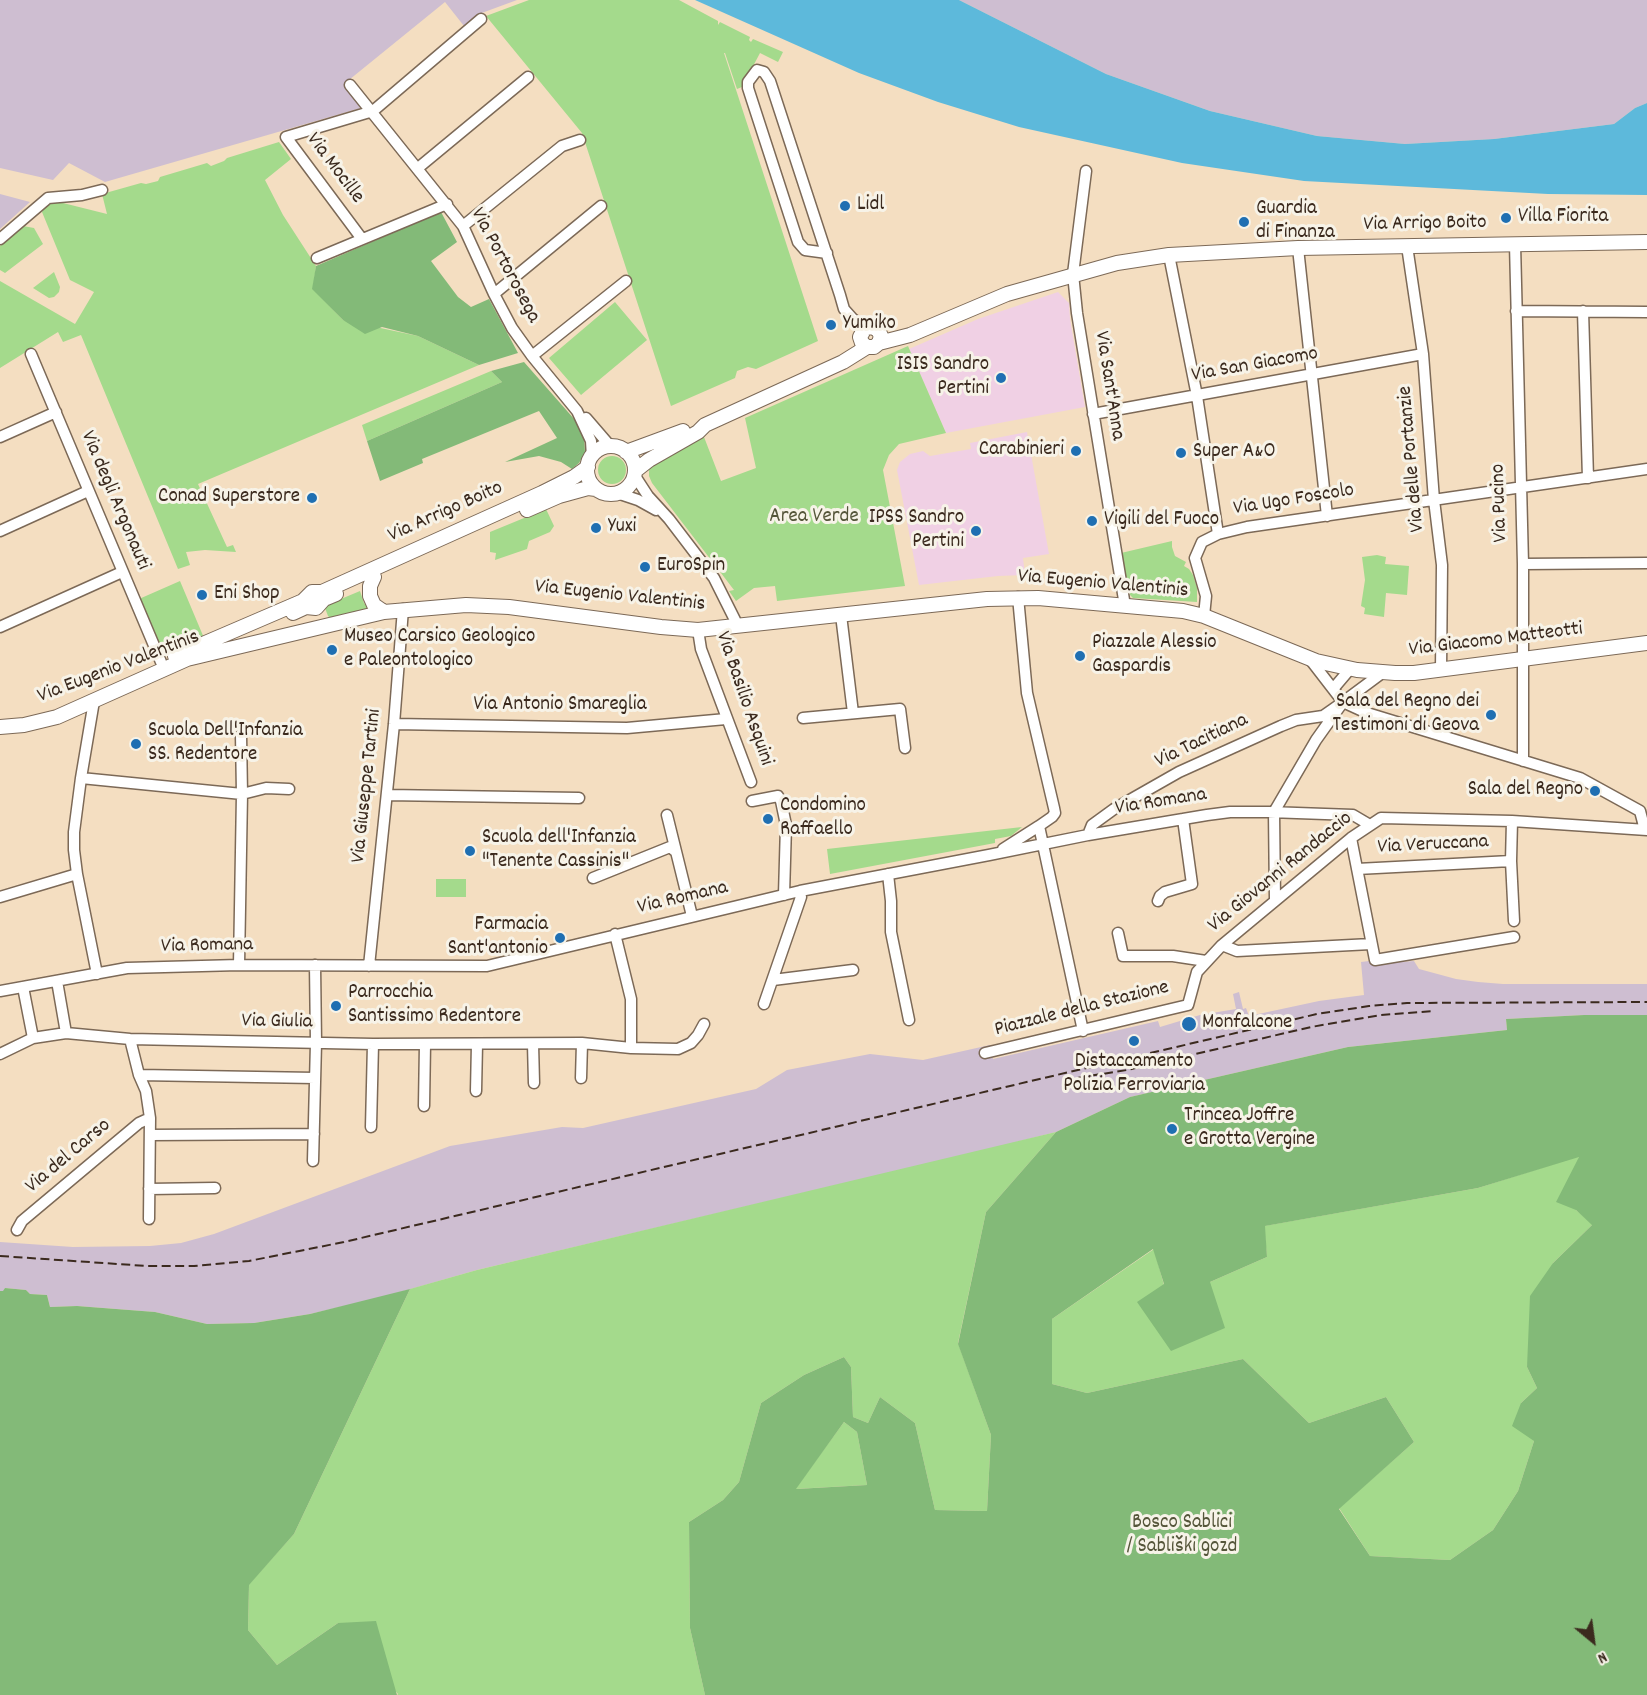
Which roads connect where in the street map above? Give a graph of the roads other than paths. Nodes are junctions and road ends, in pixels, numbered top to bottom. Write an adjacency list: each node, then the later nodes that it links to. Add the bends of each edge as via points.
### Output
1 (481, 19): 4 (street)
2 (528, 77): 6 (street)
3 (350, 85): 4 (street, Via Portorosega)
4 (373, 111): 6 (street, Via Portorosega); 13 (street, Via Mocille, via 286,137)
5 (580, 140): 11 (street, via 562,146)
6 (418, 168): 9 (street, Via Portorosega)
7 (1086, 171): 21 (street, Via Sant'Anna)
8 (102, 190): 12 (street, via 48,198)
9 (447, 204): 11 (street, Via Portorosega); 13 (street)
10 (601, 206): 23 (street)
11 (463, 226): 23 (street, Via Portorosega)
12 (0, 239)
13 (362, 239): 20 (street)
14 (1647, 242): 15 (main road, Via Arrigo Boito)
15 (1515, 244): 16 (main road, Via Arrigo Boito); 24 (street, Via Pucino)
16 (1407, 246): 17 (main road, Via Arrigo Boito); 29 (street, Via delle Portanzie)
17 (1298, 248): 19 (main road, Via Arrigo Boito); 31 (street)
18 (826, 253): 18 (street, via 770,81 757,70 748,88 798,242 805,250); 27 (street, via 844,309)
19 (1169, 255): 21 (main road, Via Arrigo Boito, via 1118,262); 32 (street)
20 (317, 258)
21 (1073, 274): 27 (main road, Via Arrigo Boito, via 1007,294 910,335); 35 (street, Via Sant'Anna)
22 (626, 281): 30 (street)
23 (494, 294): 30 (street, Via Portorosega)
24 (1516, 311): 25 (street); 44 (street, Via Pucino)
25 (1583, 311): 26 (street); 43 (street)
26 (1647, 312)
27 (871, 340): 36 (main road, Via Arrigo Boito, via 843,362)
28 (31, 354): 34 (street, Via degli Argonauti)
29 (1423, 354): 31 (street, Via San Giacomo); 48 (street, Via delle Portanzie)
30 (532, 356): 33 (street, Via Portorosega)
31 (1312, 376): 32 (street, Via San Giacomo); 50 (street)
32 (1197, 396): 35 (street, Via San Giacomo); 52 (street)
33 (577, 411): 38 (street, Via Portorosega); 40 (street, Via Portorosega, via 591,441)
34 (56, 412): 37 (street); 46 (street, Via degli Argonauti)
35 (1093, 414): 59 (street, Via Sant'Anna)
36 (705, 426): 39 (main road, Via Arrigo Boito); 42 (main road, Via Arrigo Boito)
37 (0, 437)
38 (611, 447): 39 (main road); 40 (main road, Via Arrigo Boito, via 600,450)
39 (626, 452): 42 (main road, via 632,458)
40 (590, 462): 45 (main road, via 588,477); 58 (main road, Via Arrigo Boito, via 574,477)
41 (1647, 469): 43 (street, Via Ugo Foscolo)
42 (635, 473): 47 (main road, Via Arrigo Boito, via 630,485); 49 (street)
43 (1588, 478): 44 (street, Via Ugo Foscolo)
44 (1519, 488): 48 (street, Via Ugo Foscolo); 54 (street, Via Pucino)
45 (596, 489): 47 (main road, Via Arrigo Boito); 56 (main road, Via Arrigo Boito, via 559,496)
46 (88, 491): 51 (street); 55 (street, Via degli Argonauti)
47 (617, 494): 49 (street, via 644,502)
48 (1434, 500): 50 (street, Via Ugo Foscolo); 74 (street, Via delle Portanzie, via 1442,565)
49 (664, 514): 65 (street, via 714,578)
50 (1327, 516): 52 (street, Via Ugo Foscolo)
51 (0, 531)
52 (1218, 534): 63 (street, Via Ugo Foscolo, via 1202,542 1195,558 1206,596)
53 (1647, 563): 54 (street)
54 (1523, 564): 71 (street, Via Pucino)
55 (122, 572): 66 (street); 72 (street, Via degli Argonauti)
56 (374, 577): 58 (main road, Via Arrigo Boito); 61 (main road, via 370,596)
57 (1018, 597): 59 (main road, Via Eugenio Valentinis); 62 (main road, Via Eugenio Valentinis); 102 (street, via 1028,693 1055,813)
58 (316, 601): 64 (main road); 69 (main road, Via Arrigo Boito)
59 (1125, 606): 63 (main road, Via Eugenio Valentinis)
60 (403, 609): 61 (main road, Via Eugenio Valentinis); 67 (main road, Via Eugenio Valentinis, via 509,606); 84 (street, Via Giuseppe Tartini)
61 (384, 612): 64 (main road, Via Eugenio Valentinis)
62 (841, 615): 65 (main road, Via Eugenio Valentinis); 80 (street)
63 (1204, 616): 70 (main road, Via Eugenio Valentinis)
64 (331, 624): 69 (main road, Via Eugenio Valentinis)
65 (736, 626): 67 (main road, Via Eugenio Valentinis)
66 (0, 627)
67 (698, 630): 83 (street, Via Basilio Asquini)
68 (1647, 643): 71 (main road, Via Giacomo Matteotti)
69 (185, 656): 72 (main road, Via Eugenio Valentinis); 78 (main road, Via Eugenio Valentinis)
70 (1309, 658): 73 (main road, Via Eugenio Valentinis); 76 (street)
71 (1522, 659): 74 (main road, Via Giacomo Matteotti); 88 (street, Via Pucino)
72 (161, 662): 81 (main road, Via Eugenio Valentinis, via 43,712)
73 (1350, 669): 75 (main road, Via Giacomo Matteotti); 76 (street); 77 (street)
74 (1441, 670): 75 (main road, Via Giacomo Matteotti)
75 (1382, 673): 77 (street)
76 (1333, 689): 79 (street)
77 (1356, 690): 79 (street)
78 (94, 701): 85 (main road, Via Eugenio Valentinis, via 46,720); 89 (street)
79 (1343, 702): 88 (street); 97 (street); 104 (street, Via Tacitiana, via 1323,716 1296,720 1179,772 1114,809 1092,825)
80 (853, 713): 82 (street); 87 (street, via 900,709)
81 (0, 718)
82 (803, 718)
83 (726, 719): 84 (street, Via Antonio Smareglia, via 627,728); 90 (street, Via Basilio Asquini)
84 (394, 724): 93 (street, Via Giuseppe Tartini)
85 (0, 727)
86 (241, 735): 92 (street)
87 (905, 748)
88 (1523, 761): 96 (street, via 1580,778)
89 (81, 778): 92 (street); 111 (street, via 74,832)
90 (751, 782)
91 (289, 789): 92 (street, via 266,788)
92 (242, 794): 127 (street)
93 (387, 795): 94 (street); 129 (street, Via Giuseppe Tartini)
94 (579, 798)
95 (752, 801): 115 (street, via 778,796 781,801 786,825)
96 (1644, 811): 103 (street)
97 (1274, 812): 99 (street, Via Romana, via 1230,812); 101 (street, Via Romana, via 1353,815); 117 (street)
98 (667, 815): 107 (street)
99 (1183, 819): 104 (street, Via Romana); 118 (street, via 1192,884 1165,892)
100 (1512, 821): 101 (street, Via Giovanni Randaccio, via 1381,818); 103 (street, Via Giovanni Randaccio); 109 (street)
101 (1370, 825): 105 (street, Via Giovanni Randaccio)
102 (1039, 826): 106 (street); 108 (street)
103 (1646, 830)
104 (1088, 835): 106 (street, Via Romana)
105 (1351, 838): 110 (street); 117 (street, Via Giovanni Randaccio)
106 (1044, 844): 108 (street, Via Romana); 140 (street)
107 (676, 852): 113 (street, via 669,847); 119 (street)
108 (989, 855): 112 (street, Via Romana)
109 (1511, 861): 110 (street, Via Veruccana); 120 (street)
110 (1357, 869): 124 (street)
111 (77, 874): 116 (street); 131 (street)
112 (888, 874): 114 (street, Via Romana); 138 (street, via 891,932)
113 (593, 878)
114 (800, 891): 115 (street, Via Romana); 132 (street)
115 (784, 895): 119 (street, Via Romana)
116 (0, 897)
117 (1275, 900): 125 (street, Via Giovanni Randaccio)
118 (1158, 901)
119 (692, 916): 122 (street, Via Romana)
120 (1514, 921)
121 (1118, 933): 126 (street, via 1123,956 1173,956)
122 (615, 934): 129 (street, Via Romana, via 487,966); 150 (street, via 631,999)
123 (1514, 937): 124 (street, via 1375,960)
124 (1371, 944): 125 (street, via 1237,951)
125 (1222, 945): 126 (street, Via Giovanni Randaccio)
126 (1206, 961): 137 (street, Via Giovanni Randaccio, via 1197,972)
127 (239, 965): 128 (street, Via Romana); 131 (street, Via Romana, via 127,968)
128 (315, 965): 129 (street, Via Romana); 144 (street)
129 (369, 966)
130 (853, 970): 132 (street)
131 (97, 974): 133 (street, Via Romana)
132 (773, 980): 136 (street)
133 (57, 981): 134 (street, Via Romana); 141 (street)
134 (24, 987): 135 (street, Via Romana); 142 (street)
135 (0, 991)
136 (764, 1004)
137 (1188, 1005): 140 (street, Piazzale della Stazione)
138 (909, 1020)
139 (704, 1024): 150 (street, Via Giulia, via 686,1047)
140 (1083, 1031): 151 (street, Piazzale della Stazione)
141 (66, 1033): 142 (street, Via Giulia); 143 (street, Via Giulia)
142 (33, 1038): 152 (street, Via Giulia)
143 (130, 1040): 144 (street, Via Giulia); 153 (street)
144 (316, 1043): 146 (street, Via Giulia); 154 (street)
145 (582, 1043): 149 (street, Via Giulia); 150 (street, Via Giulia); 155 (street)
146 (373, 1044): 147 (street, Via Giulia); 160 (street)
147 (425, 1044): 148 (street, Via Giulia); 158 (street)
148 (477, 1044): 149 (street, Via Giulia); 157 (street)
149 (533, 1044): 156 (street)
150 (631, 1048)
151 (985, 1053)
152 (0, 1054)
153 (139, 1075): 154 (street); 159 (street)
154 (315, 1078): 161 (street)
155 (581, 1078)
156 (534, 1083)
157 (476, 1091)
158 (424, 1106)
159 (150, 1119): 162 (street); 167 (street, Via del Carso, via 139,1123 22,1221)
160 (371, 1127)
161 (314, 1134): 162 (street); 163 (street)
162 (150, 1135): 165 (street)
163 (314, 1161)
164 (215, 1188): 165 (street)
165 (149, 1189): 166 (street)
166 (149, 1219)
167 (17, 1230)

